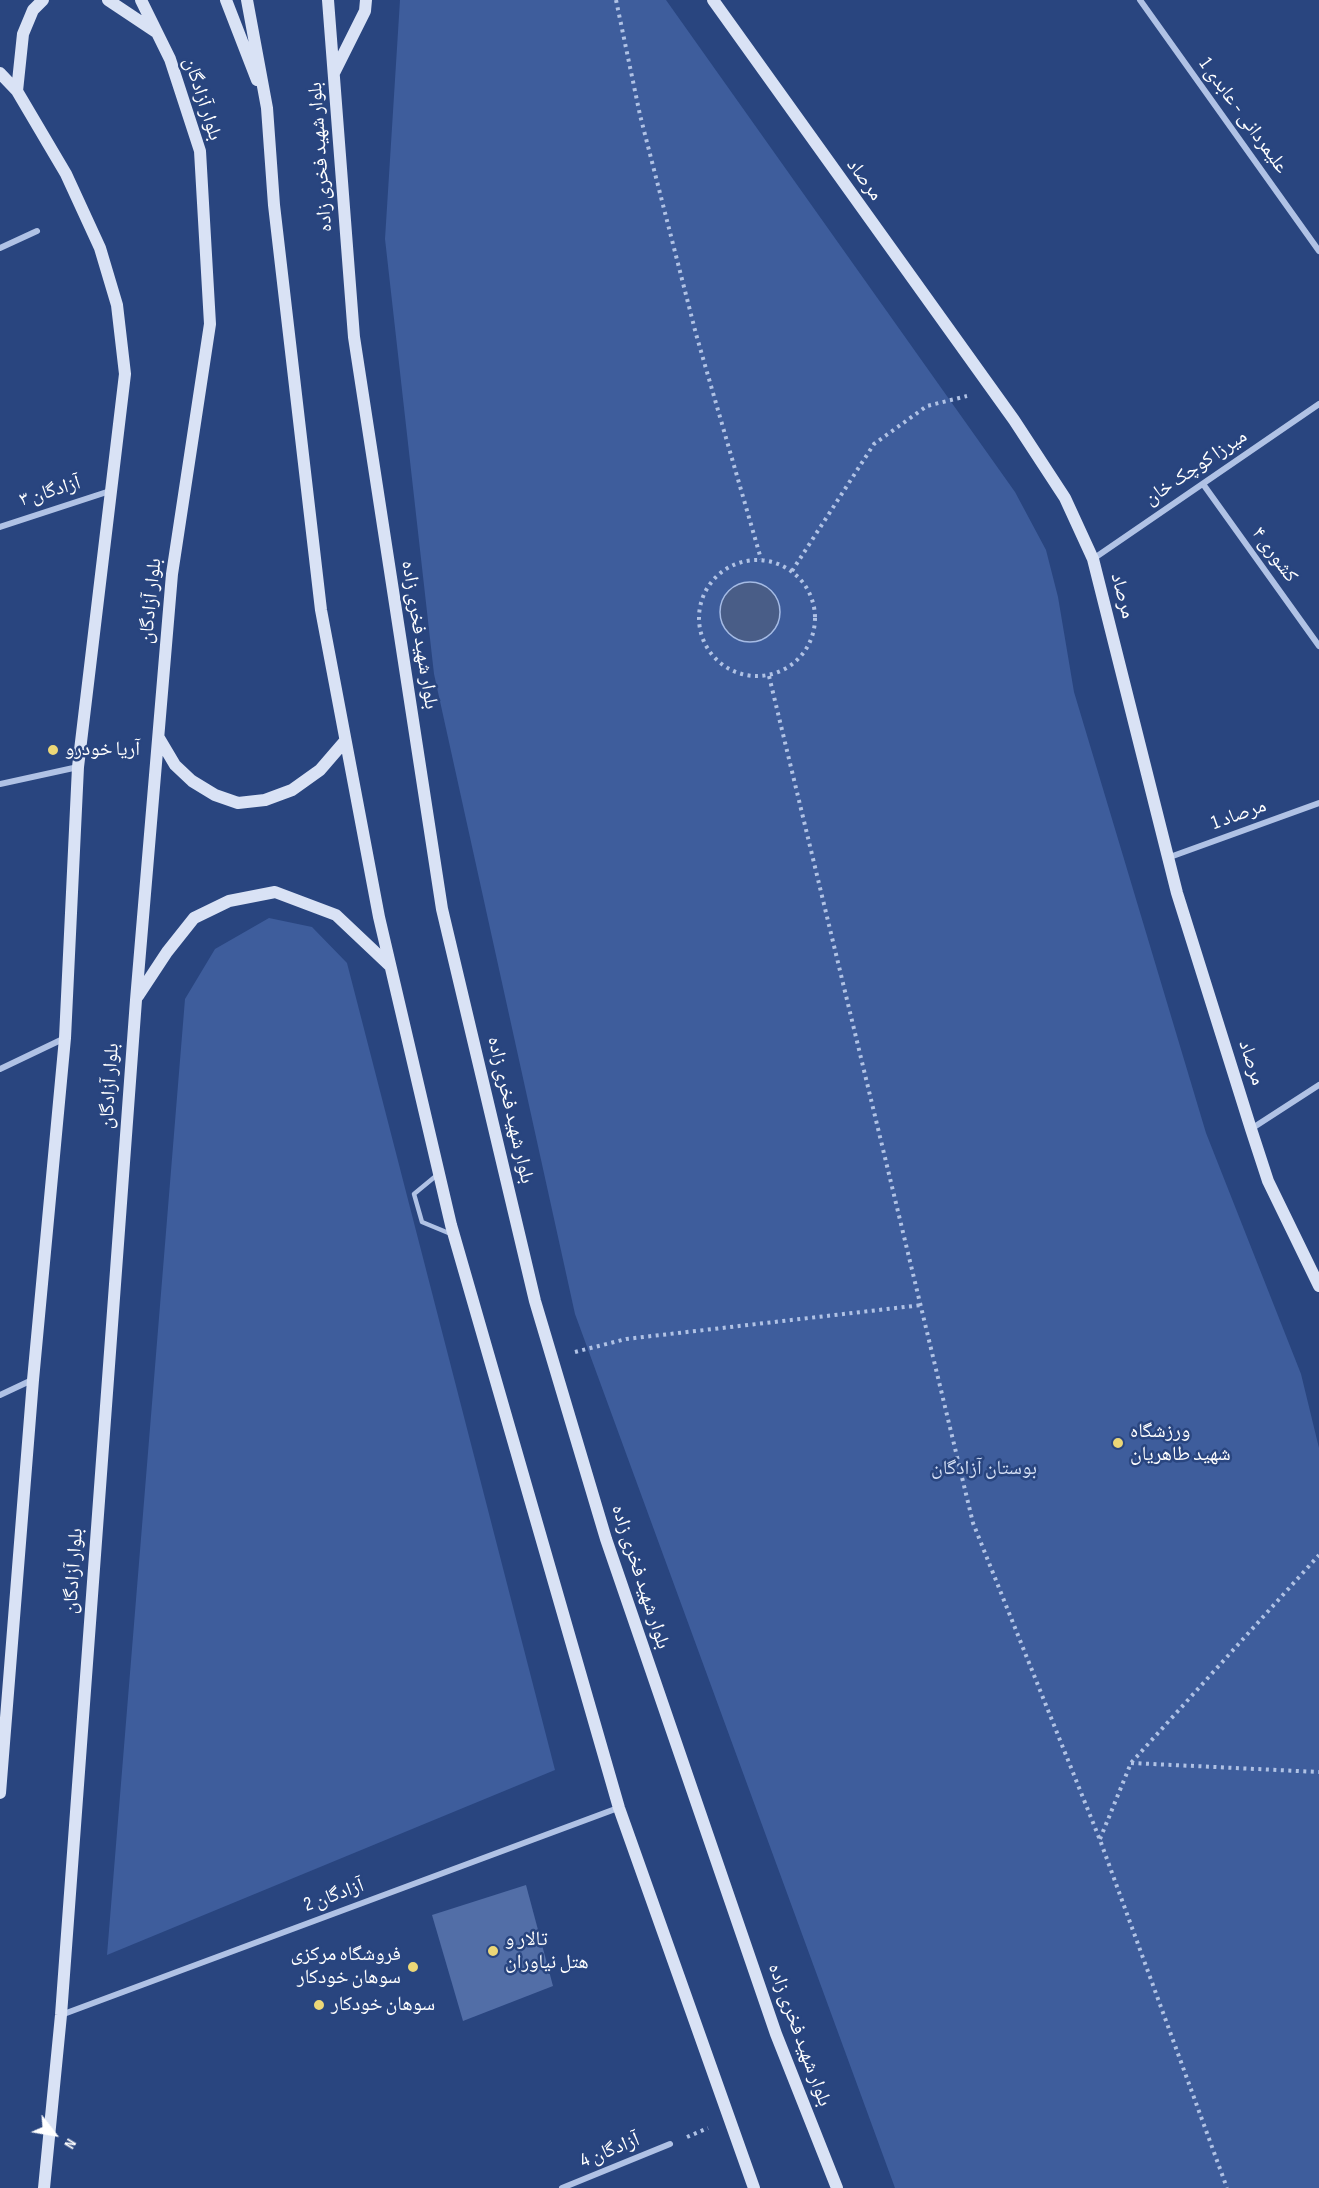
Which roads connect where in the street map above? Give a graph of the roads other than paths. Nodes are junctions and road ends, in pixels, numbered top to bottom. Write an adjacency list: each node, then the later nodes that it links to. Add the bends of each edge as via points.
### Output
1 (43, 0): 13 (main road, via 33,10 23,34)
2 (108, 0): 10 (main road)
3 (141, 0): 10 (main road, بلوار آزادگان)
4 (226, 0): 14 (main road)
5 (247, 0): 14 (main road)
6 (328, 0): 12 (main road, بلوار شهید فخری زاده)
7 (366, 0): 12 (main road, via 365,11)
8 (713, 0): 22 (main road, مرصاد, via 992,390 1065,498)
9 (1140, 0): 17 (street, علیمردانی - عابدی 1)
10 (157, 32): 24 (main road, بلوار آزادگان, via 170,59 200,151 210,324 172,574)
11 (0, 73): 13 (main road)
12 (334, 74): 49 (main road, بلوار شهید فخری زاده, via 354,336 442,909 536,1301 610,1550 768,2012)
13 (17, 91): 20 (main road, via 66,174 100,248 117,305 125,374)
14 (267, 108): 25 (main road, via 274,205 321,610)
15 (37, 231): 16 (street)
16 (0, 248)
17 (1319, 251)
18 (1319, 404): 19 (street, میرزا کوچک خان)
19 (1203, 484): 22 (street, میرزا کوچک خان); 23 (street, کشوری ۴)
20 (110, 491): 21 (street, آزادگان ۳); 26 (main road)
21 (0, 526)
22 (1093, 559): 29 (main road, مرصاد)
23 (1319, 646)
24 (159, 738): 25 (main road, via 175,765 192,781 215,795 238,802 265,800 292,790 320,770); 31 (main road, بلوار آزادگان)
25 (345, 741): 30 (main road)
26 (78, 767): 27 (street); 32 (main road)
27 (0, 784)
28 (1319, 803): 29 (street, مرصاد 1)
29 (1170, 857): 35 (main road, مرصاد, via 1177,893)
30 (390, 966): 31 (main road, via 336,915 275,892 229,901 194,918); 36 (main road)
31 (136, 1000): 44 (main road, بلوار آزادگان)
32 (65, 1038): 33 (street); 39 (main road)
33 (0, 1069)
34 (1319, 1085): 35 (street)
35 (1251, 1129): 38 (main road, مرصاد, via 1268,1181)
36 (439, 1173): 37 (main road); 37 (lane, via 414,1194 422,1222)
37 (454, 1234): 43 (main road)
38 (1319, 1286)
39 (33, 1380): 40 (street); 41 (main road)
40 (0, 1395)
41 (2, 1741): 42 (main road)
42 (0, 1793)
43 (619, 1808): 44 (street, آزادگان 2); 48 (main road)
44 (61, 2015): 46 (main road, بلوار آزادگان)
45 (670, 2144): 47 (street, آزادگان 4)
46 (44, 2188)
47 (562, 2188)
48 (754, 2188)
49 (837, 2188)

